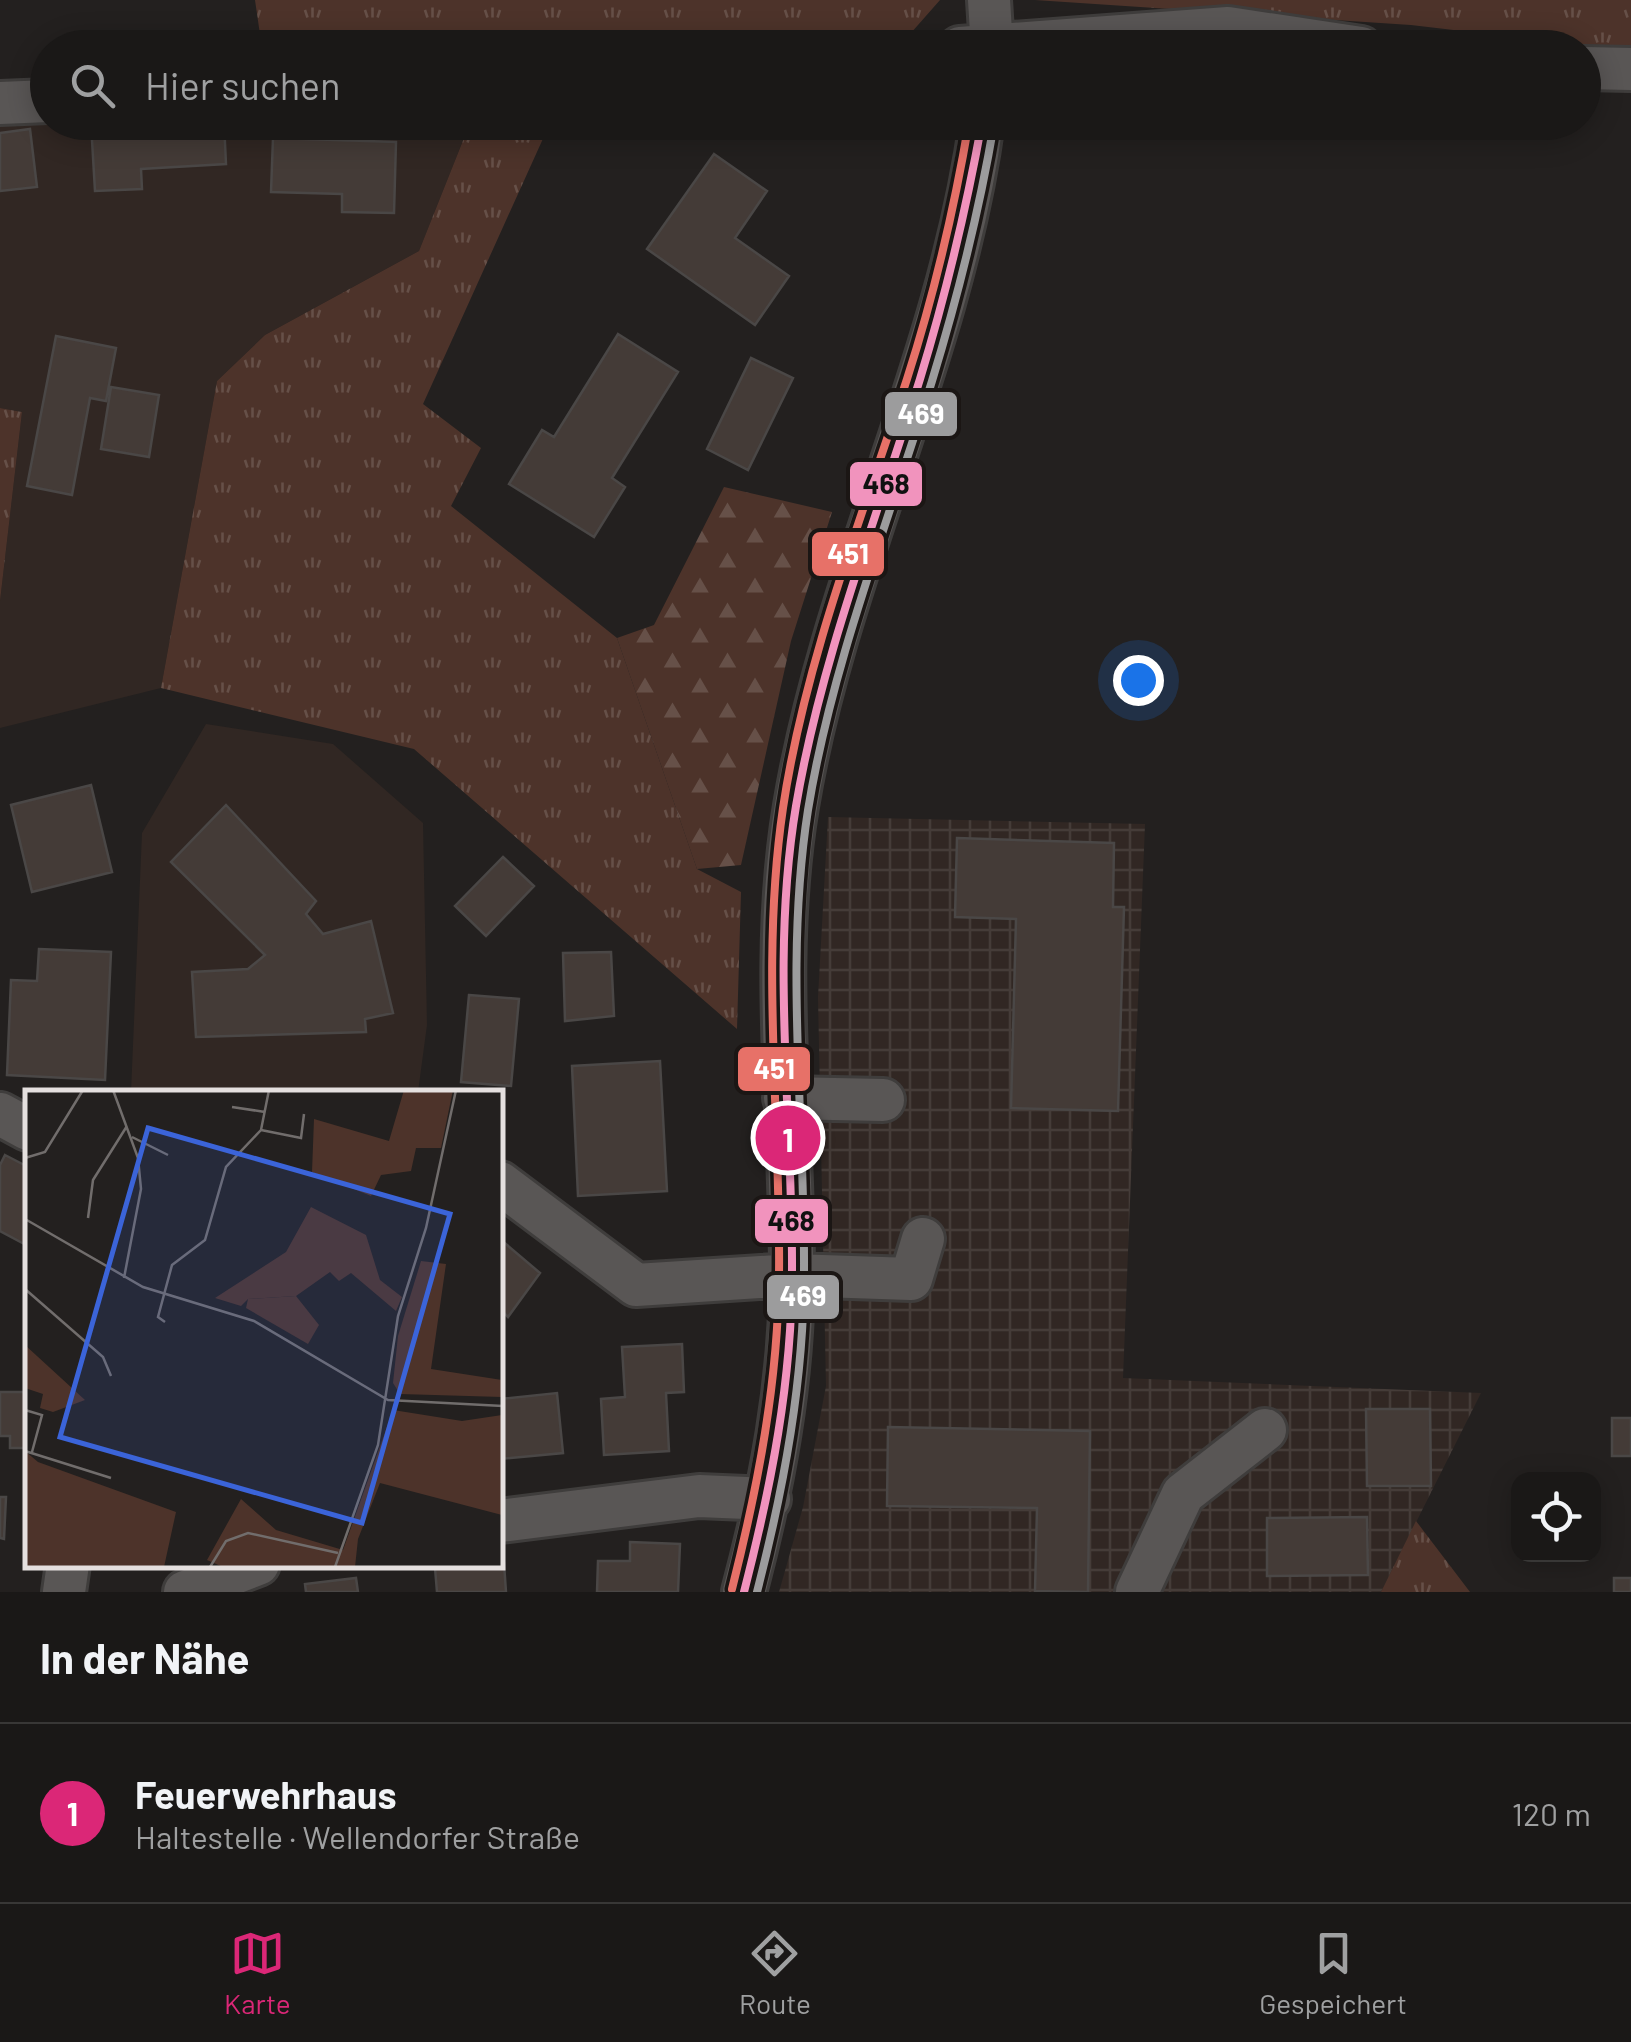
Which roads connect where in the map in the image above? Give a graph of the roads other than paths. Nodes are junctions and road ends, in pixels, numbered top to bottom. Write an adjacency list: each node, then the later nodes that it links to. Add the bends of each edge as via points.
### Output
1 (1147, 30): 2 (street)
2 (1241, 30)
3 (1601, 68): 4 (street)
4 (1631, 69)
5 (30, 102): 6 (street)
6 (0, 103)
7 (979, 140): 8 (street, via 935,336 825,667 796,805 785,891)
8 (785, 1098): 9 (street); 14 (street)
9 (883, 1100)
10 (0, 1114): 11 (street)
11 (25, 1127)
12 (502, 1185): 14 (street, via 636,1285)
13 (922, 1240): 14 (street, via 911,1279)
14 (792, 1275): 16 (street)
15 (1265, 1430): 23 (street, via 1183,1494)
16 (769, 1500): 17 (street, via 699,1496); 22 (street)
17 (502, 1521)
18 (68, 1567): 20 (street)
19 (250, 1567): 21 (street)
20 (64, 1592)
21 (184, 1592)
22 (744, 1592)
23 (1136, 1592)

